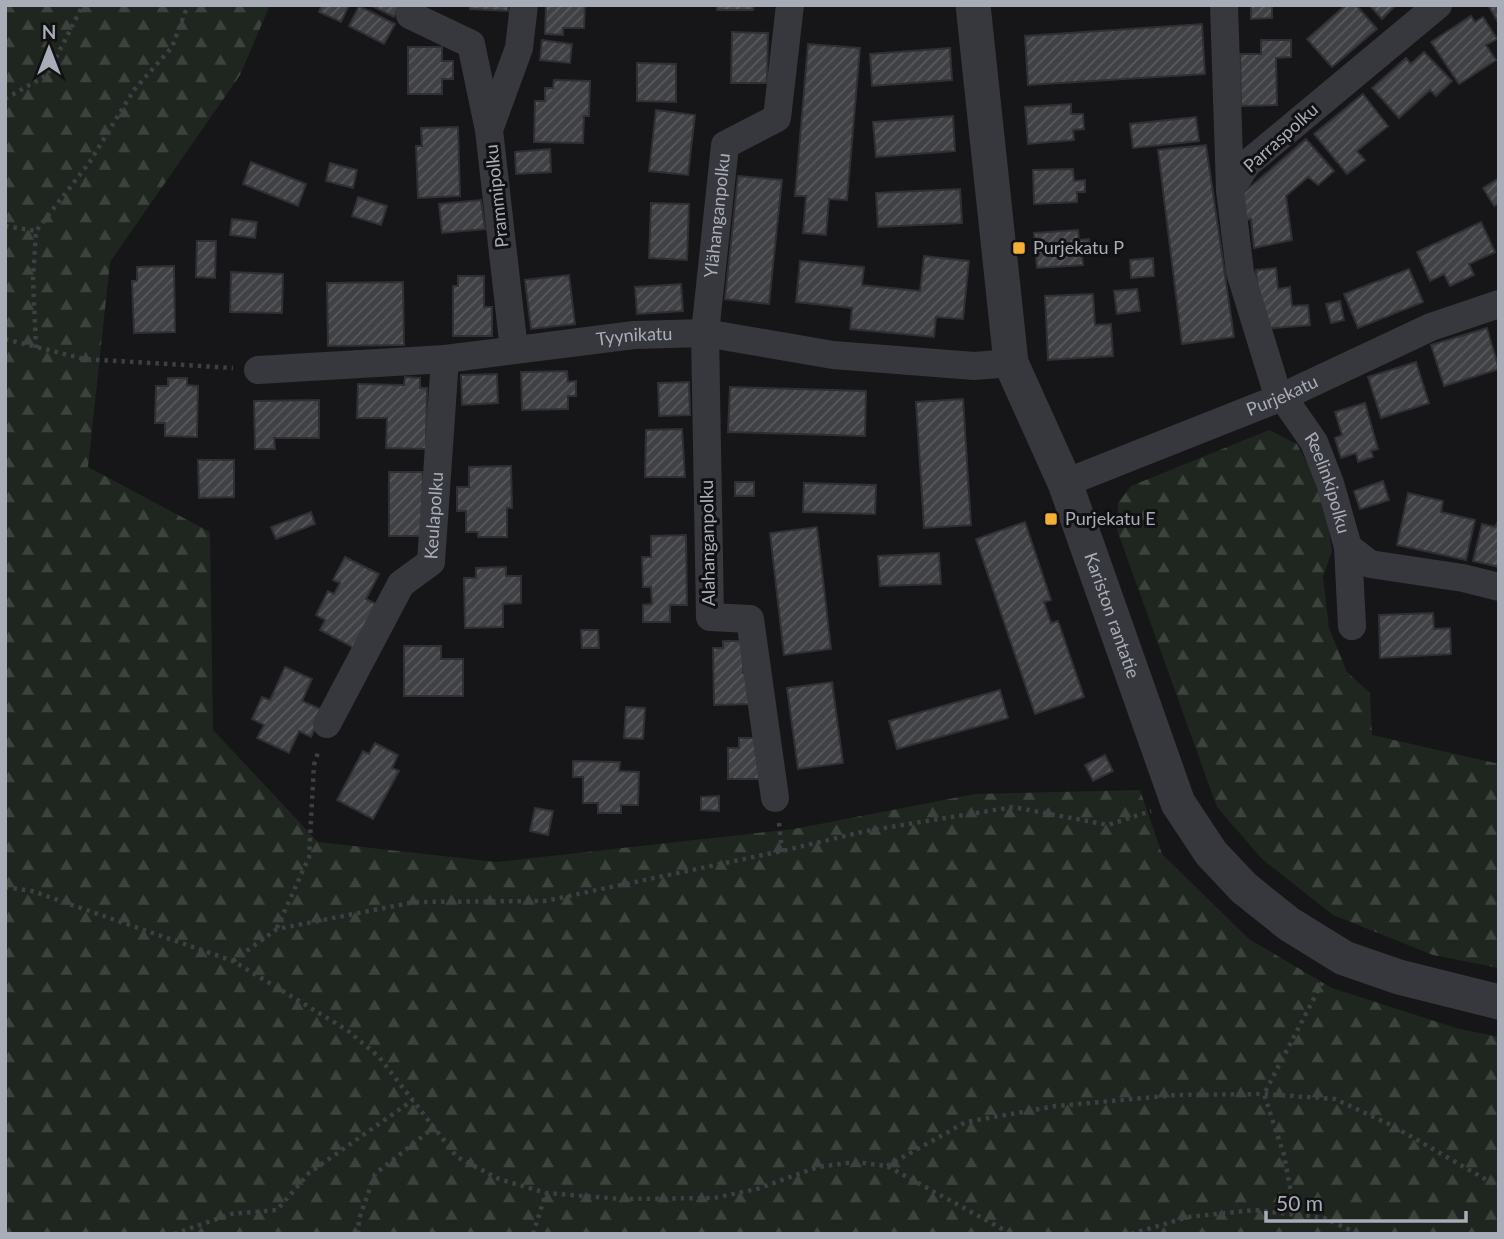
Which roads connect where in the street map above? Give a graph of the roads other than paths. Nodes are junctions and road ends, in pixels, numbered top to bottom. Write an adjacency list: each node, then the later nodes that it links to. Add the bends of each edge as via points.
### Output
1 (524, 5): 7 (street, Prammipolku, via 519,48)
2 (790, 5): 10 (street, Ylähanganpolku, via 777,118 725,145)
3 (973, 5): 13 (street, Kariston rantatie)
4 (1224, 5): 8 (street)
5 (1438, 5): 8 (street, Parraspolku, via 1247,164)
6 (410, 15): 7 (street, via 471,44)
7 (489, 130): 11 (street, Prammipolku)
8 (1230, 190): 15 (street, via 1240,272)
9 (1499, 304): 15 (street, Purjekatu, via 1431,327)
10 (705, 332): 11 (street, Tyynikatu, via 634,335); 13 (street, Tyynikatu, via 833,355 974,366); 21 (street, Alahanganpolku, via 710,617 750,619)
11 (514, 350): 12 (street, Tyynikatu)
12 (445, 359): 14 (street, Tyynikatu); 20 (street, Keulapolku, via 431,562 401,584)
13 (1011, 363): 16 (street, Kariston rantatie)
14 (258, 370)
15 (1282, 397): 16 (street, Purjekatu); 17 (street, Reelinkipolku, via 1314,442)
16 (1065, 483): 22 (street, Kariston rantatie, via 1178,803 1211,853 1289,924 1344,958)
17 (1348, 547): 18 (street, Reelinkipolku, via 1370,564); 19 (street)
18 (1499, 587)
19 (1352, 626)
20 (327, 724)
21 (775, 798)
22 (1499, 1002)

